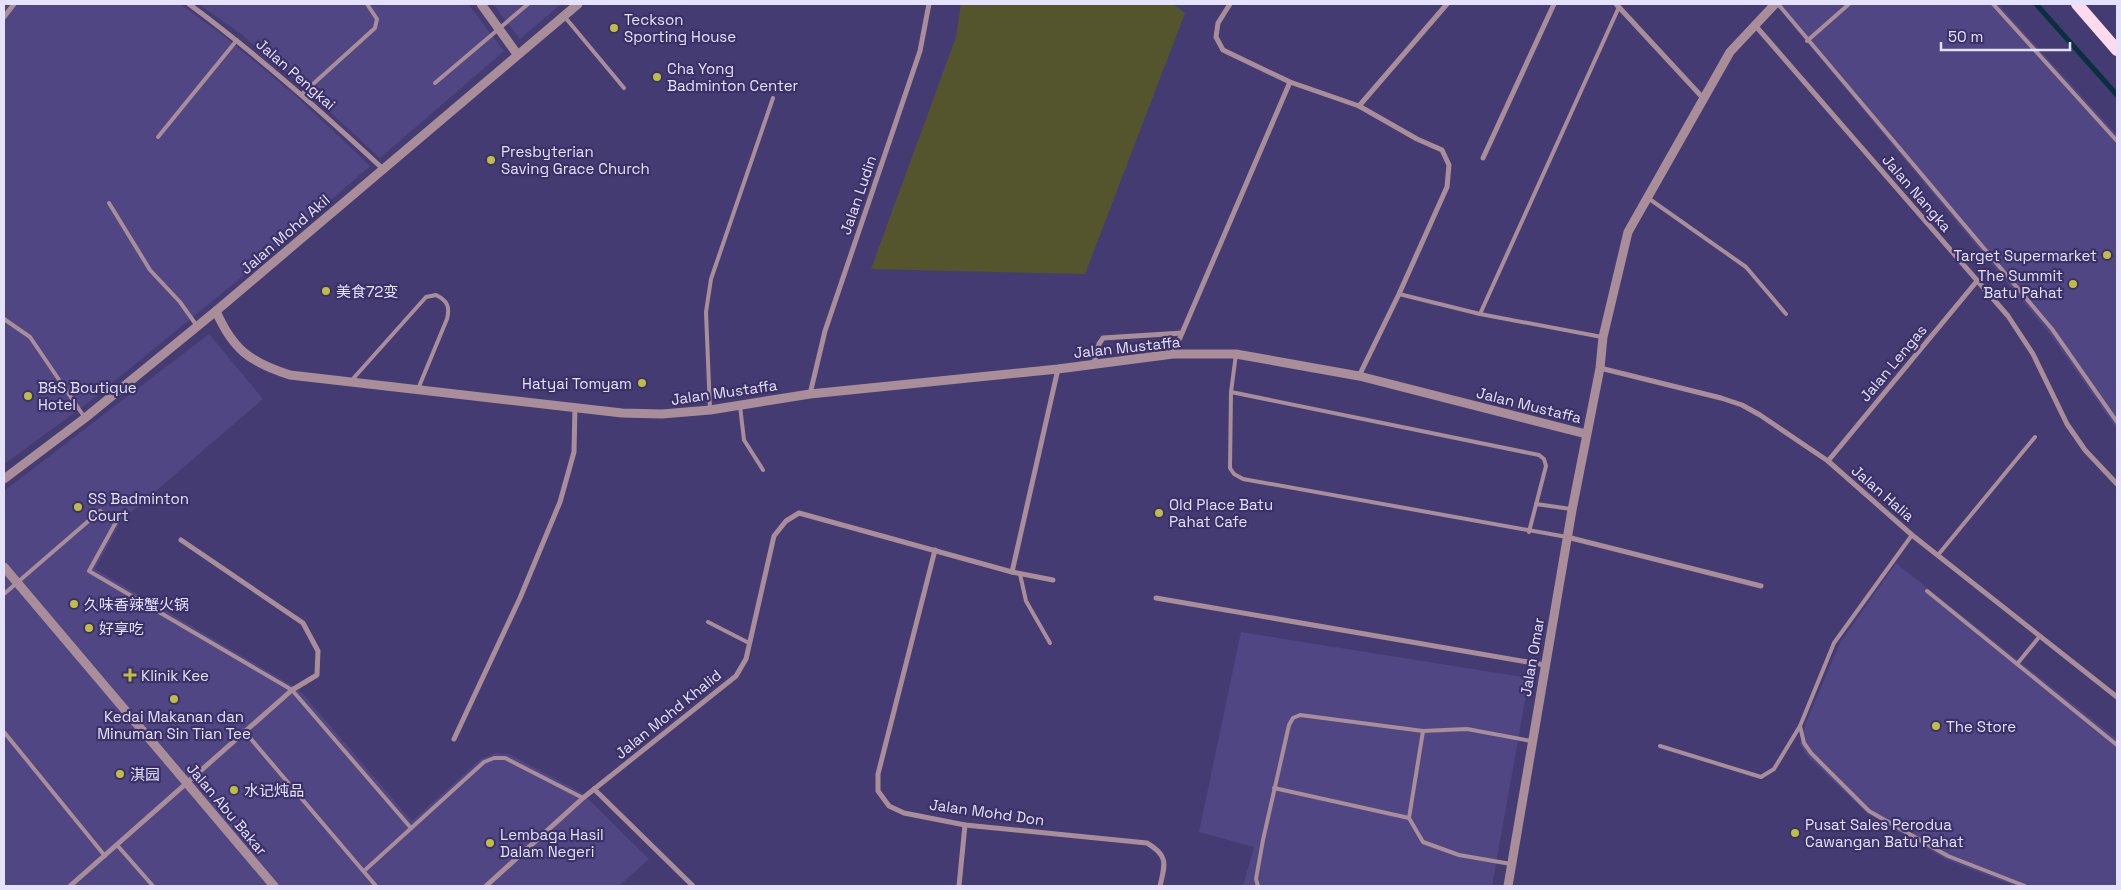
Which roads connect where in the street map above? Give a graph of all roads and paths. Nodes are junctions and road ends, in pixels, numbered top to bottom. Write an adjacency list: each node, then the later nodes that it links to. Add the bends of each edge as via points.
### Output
1 (14, 4): 17 (street)
2 (189, 4): 20 (street, Jalan Pengkai)
3 (367, 4): 27 (lane, via 377,20 375,28)
4 (481, 4): 19 (street)
5 (528, 4): 19 (lane)
6 (578, 4): 16 (street, Jalan Mohd Akil)
7 (929, 4): 55 (street, Jalan Ludin, via 920,51 825,331)
8 (1230, 4): 24 (street, via 1218,23 1216,37 1223,50)
9 (1447, 4): 30 (street)
10 (1554, 4): 33 (street)
11 (1777, 4): 18 (street, Jalan Mustaffa); 21 (lane)
12 (1849, 4): 21 (lane)
13 (1993, 4): 32 (lane)
14 (2077, 4): 22 (main road)
15 (1618, 6): 29 (street); 40 (lane)
16 (564, 16): 23 (street, Jalan Mohd Akil); 26 (lane)
17 (4, 17)
18 (1754, 24): 29 (street, Jalan Mustaffa, via 1730,52); 37 (street, Jalan Nangka)
19 (499, 28): 23 (street); 25 (lane)
20 (237, 40): 27 (street, Jalan Pengkai); 31 (lane)
21 (1807, 41): 60 (lane, via 2052,329)
22 (2117, 50)
23 (518, 54): 34 (street, Jalan Mohd Akil)
24 (1290, 82): 30 (street); 44 (street)
25 (435, 83)
26 (624, 88)
27 (302, 94): 34 (street, Jalan Pengkai)
28 (773, 98): 58 (lane, via 711,279 706,312)
29 (1703, 98): 35 (street, Jalan Mustaffa)
30 (1359, 106): 38 (street, via 1442,150 1449,165 1447,187)
31 (158, 137)
32 (2117, 141)
33 (1483, 158)
34 (382, 168): 39 (street, Jalan Mohd Akil)
35 (1646, 197): 41 (lane, via 1746,266); 45 (street, Jalan Mustaffa, via 1628,232)
36 (109, 203): 43 (lane, via 150,270)
37 (1977, 281): 63 (street, Jalan Lengas); 66 (street, Jalan Nangka, via 2008,316 2033,354 2085,450)
38 (1399, 294): 40 (lane); 51 (street)
39 (216, 311): 43 (street, Jalan Mohd Akil); 52 (street, Jalan Mustaffa, via 226,335 241,350 267,367 290,375)
40 (1480, 314): 45 (lane)
41 (1786, 314)
42 (4, 319): 59 (lane, via 30,337)
43 (197, 326): 59 (street, Jalan Mohd Akil)
44 (1182, 333): 46 (street); 48 (street, via 1103,338)
45 (1603, 337): 49 (street, Jalan Mustaffa)
46 (1173, 354): 47 (street, Jalan Mustaffa); 48 (street, Jalan Mustaffa)
47 (1236, 354): 51 (street, Jalan Mustaffa); 54 (lane)
48 (1094, 363): 50 (street, Jalan Mustaffa)
49 (1600, 368): 61 (street, Jalan Mustaffa); 63 (street, Jalan Halia, via 1742,405)
50 (1058, 369): 55 (street, Jalan Mustaffa); 76 (street)
51 (1359, 376): 61 (street, Jalan Mustaffa)
52 (351, 381): 53 (street, Jalan Mustaffa); 53 (lane, via 426,298 436,295 446,301 449,309)
53 (418, 389): 57 (street, Jalan Mustaffa)
54 (1230, 392): 67 (lane, via 1539,455 1546,466); 69 (lane, via 1230,468 1243,479)
55 (810, 394): 56 (street, Jalan Mustaffa)
56 (740, 405): 58 (street, Jalan Mustaffa); 64 (lane, via 744,440)
57 (575, 406): 58 (street, Jalan Mustaffa, via 622,413); 96 (street, via 574,452 560,502 520,598)
58 (710, 410)
59 (85, 418): 65 (street, Jalan Mohd Akil)
60 (2117, 422)
61 (1586, 434): 68 (street, Jalan Omar)
62 (2036, 437): 74 (lane)
63 (1828, 462): 70 (street, Jalan Halia)
64 (763, 470)
65 (4, 479)
66 (2117, 484)
67 (1536, 504): 68 (lane); 69 (lane)
68 (1572, 510): 71 (street, Jalan Omar)
69 (1529, 532): 71 (lane)
70 (1912, 535): 74 (street, Jalan Halia); 92 (lane, via 1834,643)
71 (1567, 537): 80 (street); 89 (street, Jalan Omar)
72 (182, 540): 90 (street, via 303,623 318,651 317,674)
73 (934, 550): 76 (street, Jalan Mohd Khalid); 86 (street, Jalan Mohd Khalid, via 799,513 786,521 774,536); 105 (street, Jalan Mohd Don, via 878,774 878,791 889,806 904,813)
74 (1938, 556): 85 (street, Jalan Halia)
75 (4, 567): 79 (street, Jalan Abu Bakar)
76 (1012, 572): 77 (street, Jalan Mohd Khalid)
77 (1020, 574): 78 (street, Jalan Mohd Khalid); 87 (lane, via 1026,601)
78 (1054, 580)
79 (17, 583): 82 (lane); 90 (lane, via 100,512 116,522 89,571); 100 (street, Jalan Abu Bakar)
80 (1761, 586)
81 (1926, 592): 88 (lane)
82 (4, 594)
83 (1156, 598): 89 (street)
84 (708, 622): 86 (lane)
85 (2040, 636): 88 (lane); 91 (street, Jalan Halia)
86 (749, 643): 102 (street, Jalan Mohd Khalid, via 746,659 736,676)
87 (1050, 643)
88 (2017, 664): 98 (lane)
89 (1545, 665): 97 (street, Jalan Omar)
90 (292, 690): 95 (street); 106 (lane)
91 (2117, 697)
92 (1800, 726): 99 (lane, via 1774,769 1761,777); 121 (lane, via 1804,743 1811,753 1869,810 1948,856)
93 (1423, 731): 97 (lane, via 1467,729); 101 (lane, via 1300,715 1289,725); 104 (lane)
94 (4, 732): 108 (lane)
95 (245, 732): 100 (street); 110 (lane)
96 (454, 739)
97 (1531, 741): 109 (street, Jalan Omar)
98 (2117, 745)
99 (1660, 746)
100 (187, 783): 107 (street); 113 (street, Jalan Abu Bakar)
101 (1274, 788): 104 (lane); 119 (lane, via 1256,879)
102 (594, 789): 103 (street, Jalan Mohd Khalid); 116 (street)
103 (583, 798): 106 (lane, via 505,758 494,758 484,762); 115 (street, Jalan Mohd Khalid)
104 (1409, 818): 109 (lane, via 1423,842 1459,855)
105 (965, 825): 117 (street); 118 (street, Jalan Mohd Don, via 1147,843 1160,851 1165,862)
106 (411, 828): 110 (lane)
107 (117, 845): 108 (street); 112 (lane)
108 (105, 856): 111 (street)
109 (1512, 864): 120 (street, Jalan Omar)
110 (364, 871): 114 (lane)
111 (70, 886)
112 (153, 886)
113 (274, 886)
114 (376, 886)
115 (486, 886)
116 (692, 886)
117 (959, 886)
118 (1160, 886)
119 (1258, 886)
120 (1508, 886)
121 (2025, 886)

